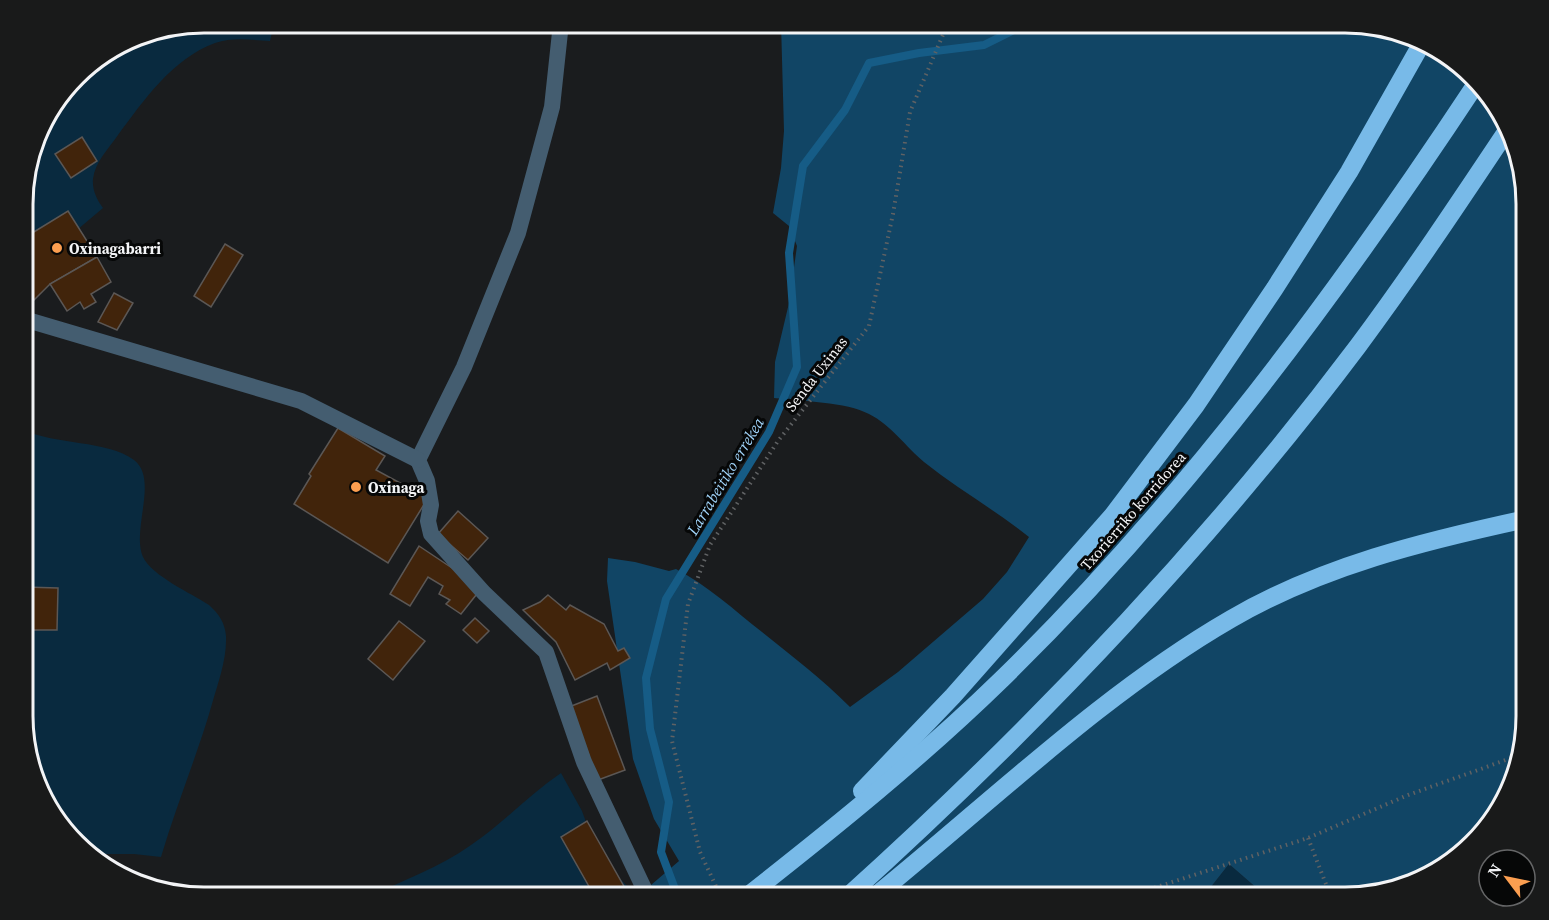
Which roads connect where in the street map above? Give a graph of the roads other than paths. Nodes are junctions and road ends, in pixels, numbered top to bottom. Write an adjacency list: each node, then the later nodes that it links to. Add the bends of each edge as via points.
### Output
1 (560, 33): 6 (street, via 552,107 518,232 464,367)
2 (1418, 50): 8 (highway, via 1349,172 1275,288 1196,405 1113,515 952,696)
3 (1472, 90): 8 (highway, Txorierriko korridorea, via 1360,256 1284,359 1130,543 1002,679 926,750)
4 (1502, 138): 11 (highway, via 1358,346 1166,580 998,754)
5 (33, 323): 6 (street, via 301,401)
6 (418, 460): 9 (street, via 427,481 431,534 484,593 546,652 584,762)
7 (1516, 521): 12 (highway, via 1367,559 1289,590 1231,619 1092,716)
8 (804, 852): 10 (highway, Txorierriko korridorea)
9 (643, 887)
10 (759, 887)
11 (857, 887)
12 (886, 887)

